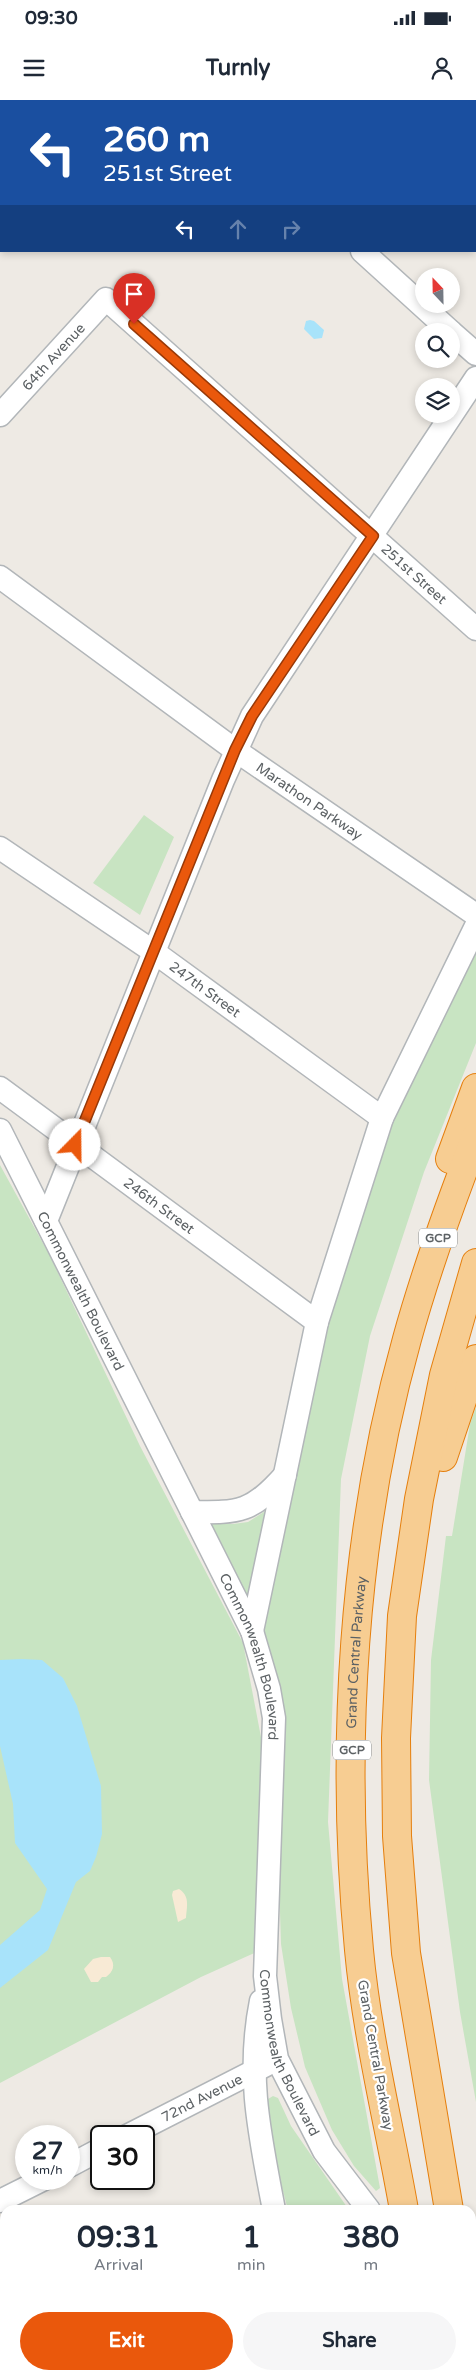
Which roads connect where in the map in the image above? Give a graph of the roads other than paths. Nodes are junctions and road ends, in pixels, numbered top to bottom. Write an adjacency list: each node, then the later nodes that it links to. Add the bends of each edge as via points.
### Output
1 (363, 252): 3 (street)
2 (106, 299): 7 (street, 64th Avenue); 8 (street, 251st Street)
3 (441, 323)
4 (460, 340): 5 (street)
5 (476, 354)
6 (476, 378): 8 (street)
7 (0, 414)
8 (373, 536): 10 (street, 251st Street); 11 (street, via 252,716)
9 (0, 577): 11 (street, Marathon Parkway)
10 (476, 629)
11 (235, 750): 13 (street, Marathon Parkway); 15 (street)
12 (0, 848): 15 (street, 247th Street)
13 (476, 915)
14 (476, 926): 18 (street)
15 (154, 952): 18 (street, 247th Street); 21 (street)
16 (0, 1088): 21 (street, 246th Street)
17 (476, 1088): 25 (highway, via 453,1148 425,1250)
18 (382, 1118): 24 (street)
19 (0, 1130): 22 (street, Commonwealth Boulevard)
20 (476, 1137): 25 (highway, Grand Central Parkway / GCP, via 442,1225)
21 (75, 1145): 22 (street); 24 (street, 246th Street)
22 (46, 1221): 28 (street, Commonwealth Boulevard)
23 (476, 1263): 29 (highway, via 444,1374 419,1499)
24 (317, 1322): 27 (street)
25 (406, 1342): 39 (highway, Grand Central Parkway / GCP, via 379,1463 362,1573 352,1704 352,1828 359,1952)
26 (476, 1359): 29 (highway, via 430,1496)
27 (285, 1474): 28 (street, via 266,1496 245,1509 228,1513); 30 (street)
28 (192, 1512): 30 (street, Commonwealth Boulevard)
29 (402, 1616): 40 (highway, via 396,1745 397,1836 405,1944)
30 (252, 1631): 31 (street, Commonwealth Boulevard, via 269,1688 274,1718)
31 (265, 1976): 32 (street, Commonwealth Boulevard); 33 (street, via 256,2027)
32 (277, 2059): 33 (street, 72nd Avenue); 38 (street, Commonwealth Boulevard, via 324,2151)
33 (253, 2071): 34 (street, 72nd Avenue); 37 (street, via 256,2114)
34 (148, 2125)
35 (22, 2190): 36 (street)
36 (0, 2201)
37 (273, 2205)
38 (365, 2205)
39 (403, 2205)
40 (448, 2205)

